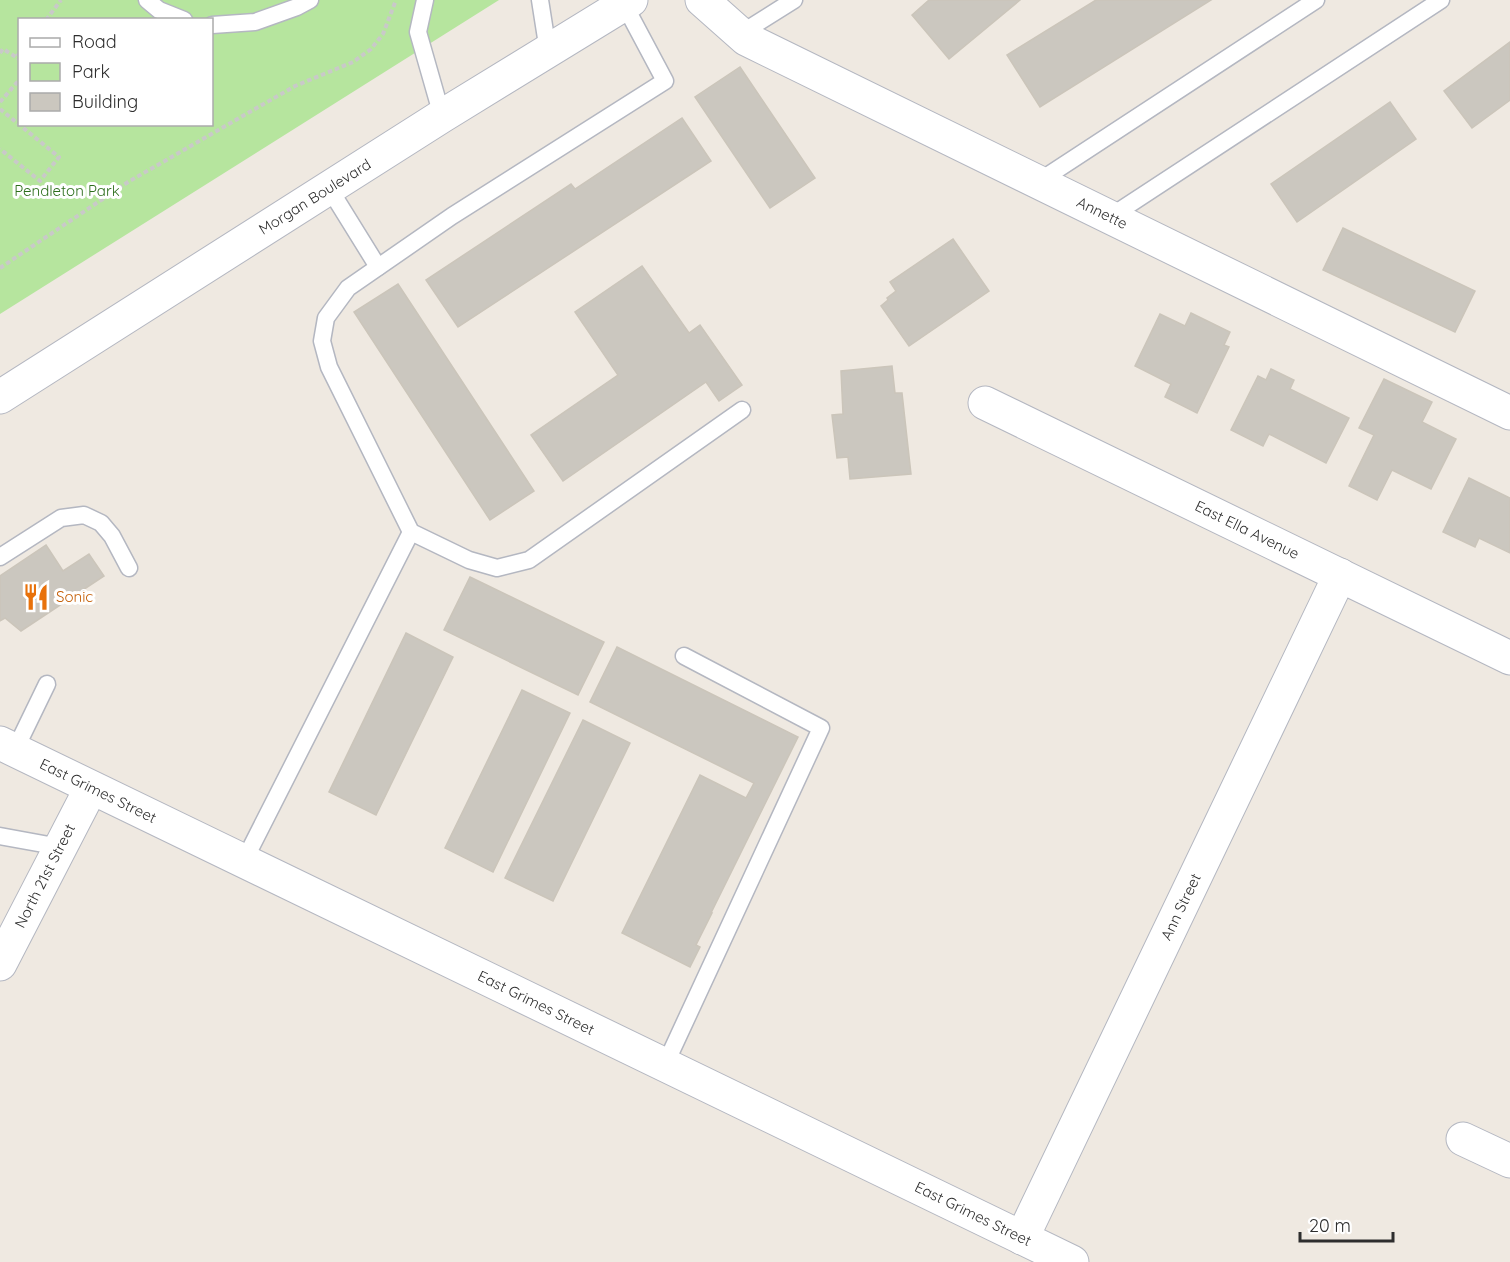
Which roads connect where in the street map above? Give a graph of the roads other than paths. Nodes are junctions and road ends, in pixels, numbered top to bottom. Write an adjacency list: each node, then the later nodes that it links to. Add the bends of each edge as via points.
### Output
1 (147, 0): 10 (lane)
2 (310, 0): 11 (lane, via 255,22)
3 (425, 0): 14 (lane, via 418,32)
4 (540, 0): 13 (lane)
5 (702, 0): 12 (street, Annette)
6 (794, 0): 12 (lane)
7 (1316, 0): 15 (lane)
8 (1441, 0): 17 (lane)
9 (628, 2): 13 (street, Morgan Boulevard); 18 (lane, via 665,81)
10 (179, 18)
11 (213, 25)
12 (740, 34): 15 (street, Annette)
13 (548, 51): 14 (street, Morgan Boulevard)
14 (442, 116): 16 (street, Morgan Boulevard)
15 (1038, 182): 17 (street, Annette)
16 (329, 188): 18 (lane); 19 (street, Morgan Boulevard)
17 (1110, 217): 22 (street, Annette)
18 (378, 267): 23 (lane, via 348,288 326,318 322,341 329,368)
19 (0, 397)
20 (985, 403): 26 (street, East Ella Avenue)
21 (742, 410): 23 (lane, via 529,560 497,568 469,560)
22 (1510, 413)
23 (411, 532): 34 (lane)
24 (0, 557): 25 (lane, via 61,518 84,515 101,523)
25 (129, 568)
26 (1340, 575): 28 (street, East Ella Avenue); 39 (street, Ann Street)
27 (684, 656): 36 (lane, via 821,728)
28 (1510, 658)
29 (47, 684): 30 (lane)
30 (7, 746): 31 (street, East Grimes Street)
31 (91, 788): 33 (street, North 21st Street); 34 (street, East Grimes Street)
32 (0, 836): 33 (lane)
33 (60, 847): 35 (street, North 21st Street)
34 (244, 861): 36 (street, East Grimes Street)
35 (0, 964)
36 (665, 1065): 39 (street, East Grimes Street)
37 (1463, 1139): 38 (street)
38 (1510, 1161)
39 (1022, 1238): 40 (street, East Grimes Street)
40 (1072, 1262)

